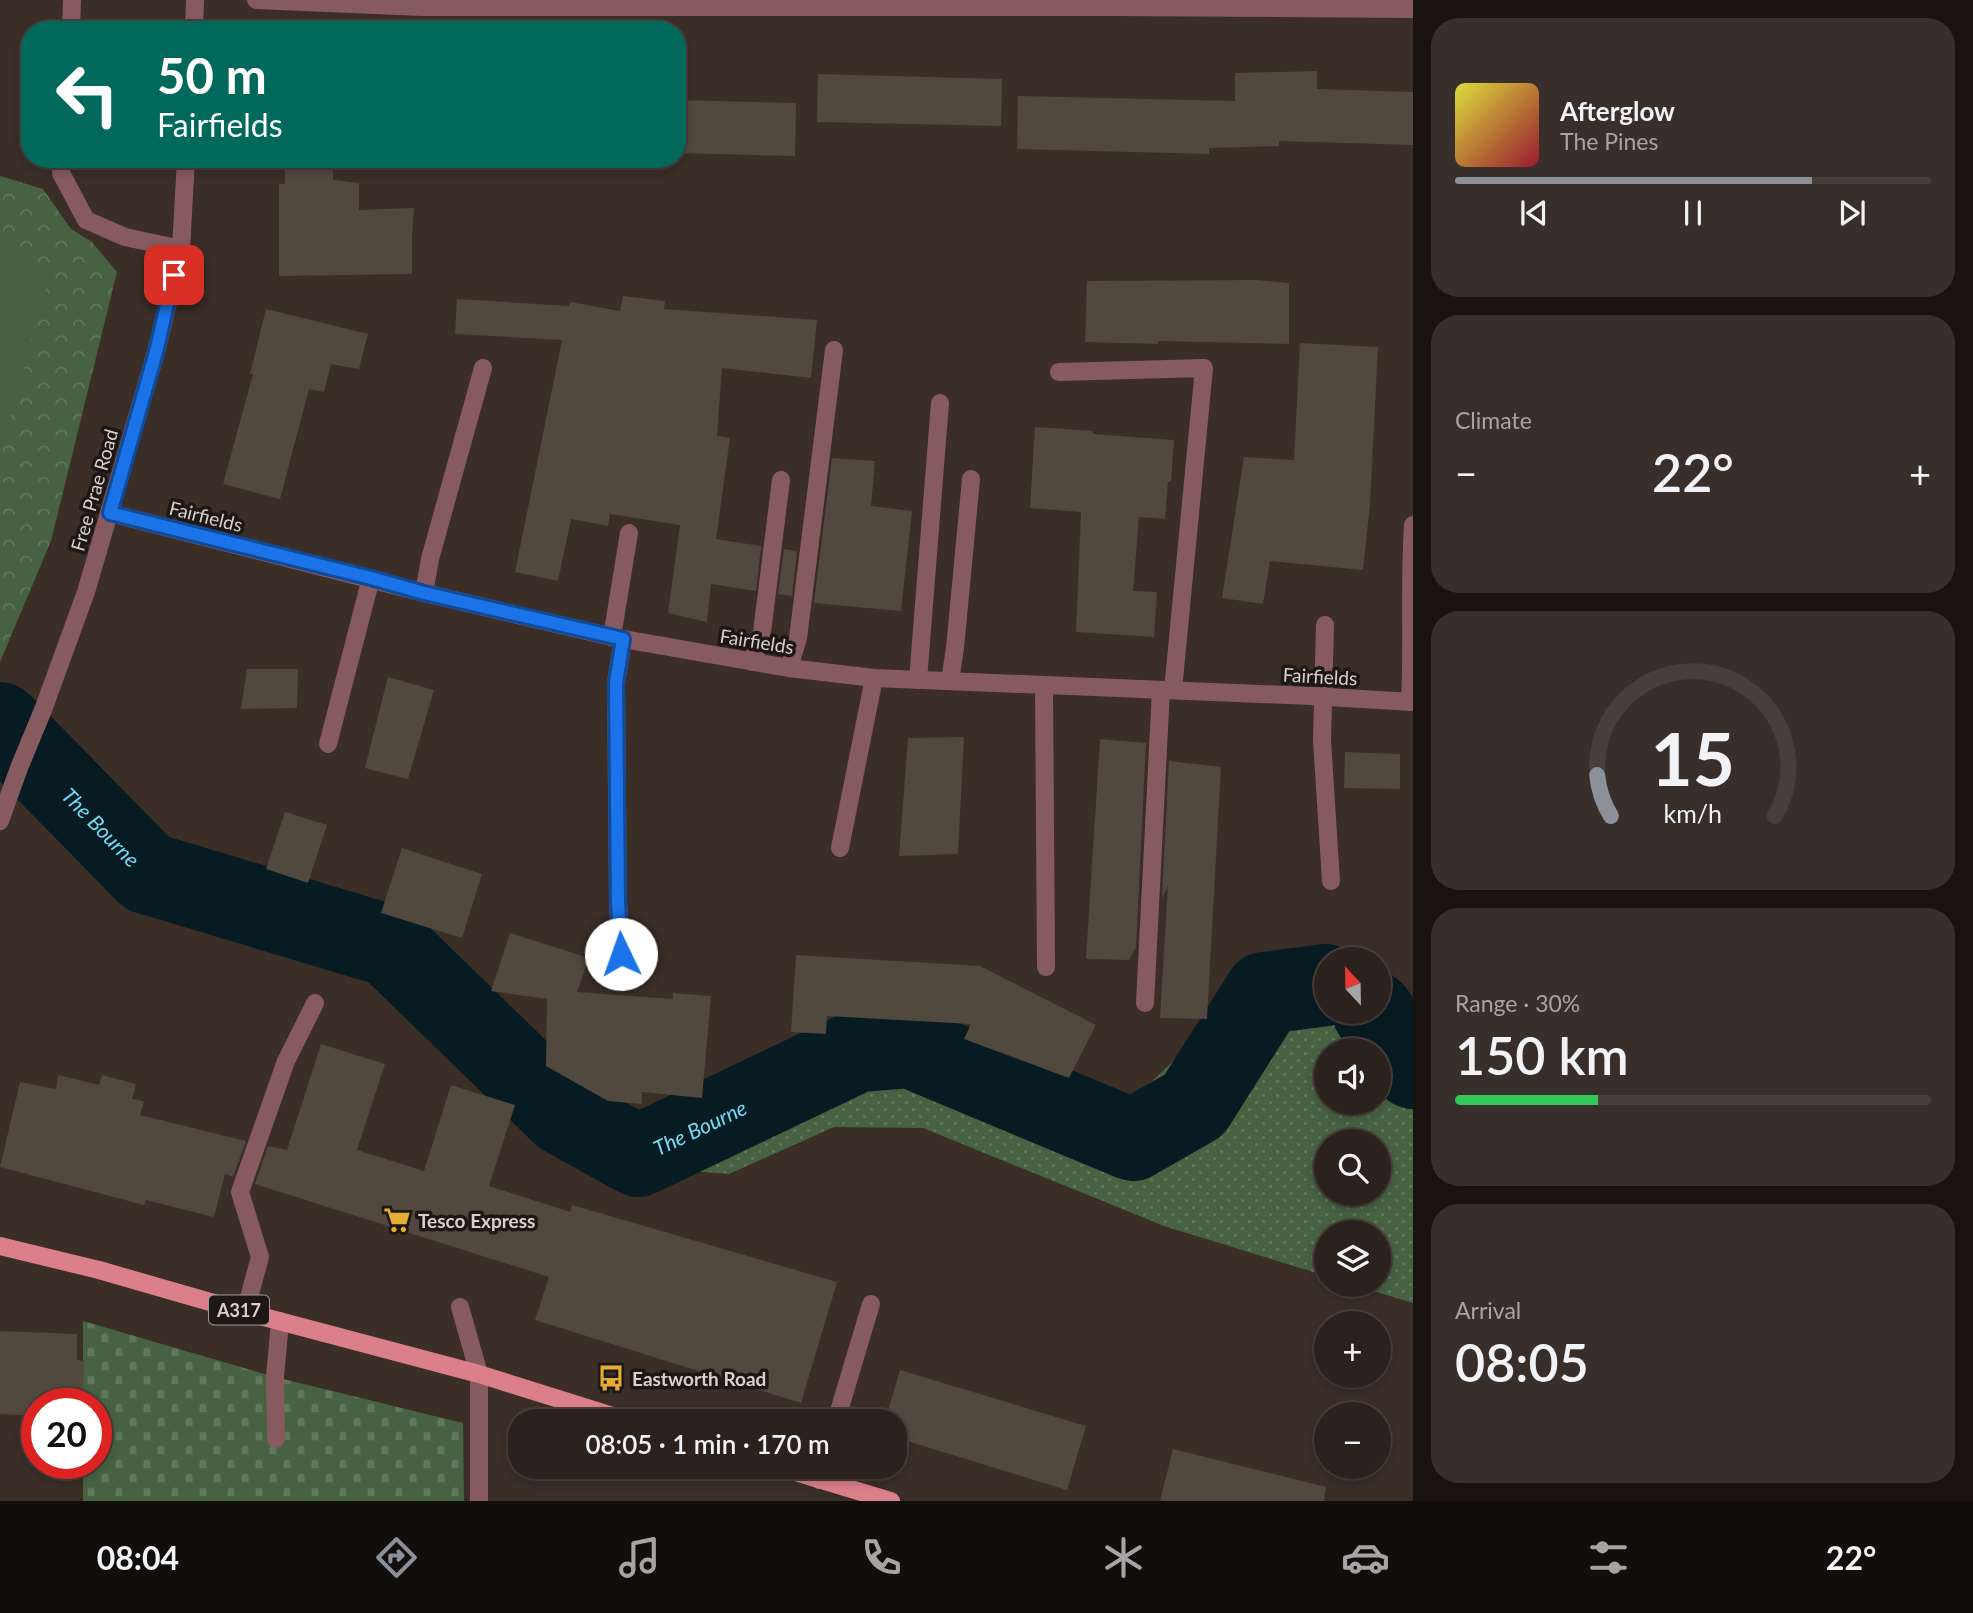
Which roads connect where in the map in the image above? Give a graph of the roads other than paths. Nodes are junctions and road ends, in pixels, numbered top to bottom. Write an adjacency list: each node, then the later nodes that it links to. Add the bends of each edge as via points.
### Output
1 (72, 0): 5 (street)
2 (195, 0): 6 (street)
3 (257, 0): 4 (street, via 422,7)
4 (1413, 9)
5 (71, 21)
6 (194, 21)
7 (62, 168): 9 (street, via 86,220 125,237)
8 (186, 168): 9 (street, Free Prae Road)
9 (181, 249): 16 (street, Free Prae Road)
10 (834, 349): 24 (street, via 798,638)
11 (483, 368): 20 (street)
12 (1059, 372): 29 (street, via 1204,368)
13 (940, 403): 26 (street)
14 (971, 479): 27 (street)
15 (781, 480): 23 (street, via 762,632)
16 (110, 513): 19 (street, Fairfields); 33 (street, Free Prae Road, via 86,592)
17 (1413, 525): 31 (street)
18 (629, 533): 22 (street)
19 (371, 578): 20 (street, Fairfields); 32 (street)
20 (424, 593): 22 (street, Fairfields)
21 (1325, 625): 30 (street)
22 (617, 638): 23 (street, Fairfields); 36 (street)
23 (752, 662): 24 (street, Fairfields)
24 (789, 668): 25 (street, Fairfields)
25 (874, 678): 26 (street, Fairfields); 34 (street)
26 (918, 680): 27 (street, Fairfields)
27 (950, 681): 28 (street, Fairfields)
28 (1044, 685): 29 (street, Fairfields); 37 (street)
29 (1167, 690): 30 (street, Fairfields); 39 (street)
30 (1322, 697): 31 (street, Fairfields); 35 (street)
31 (1412, 702)
32 (328, 744)
33 (0, 821)
34 (840, 848)
35 (1331, 881)
36 (621, 954)
37 (1046, 967)
38 (315, 1003): 43 (street, via 286,1061 240,1192 260,1256)
39 (1144, 1003)
40 (0, 1247): 43 (main road, A317)
41 (871, 1304): 47 (street)
42 (460, 1307): 45 (street)
43 (245, 1312): 44 (main road, A317)
44 (280, 1321): 45 (main road, A317); 48 (street)
45 (478, 1374): 46 (main road, A317); 50 (street)
46 (590, 1409)
47 (840, 1409)
48 (276, 1439)
49 (836, 1479): 51 (main road)
50 (479, 1501)
51 (891, 1501)

